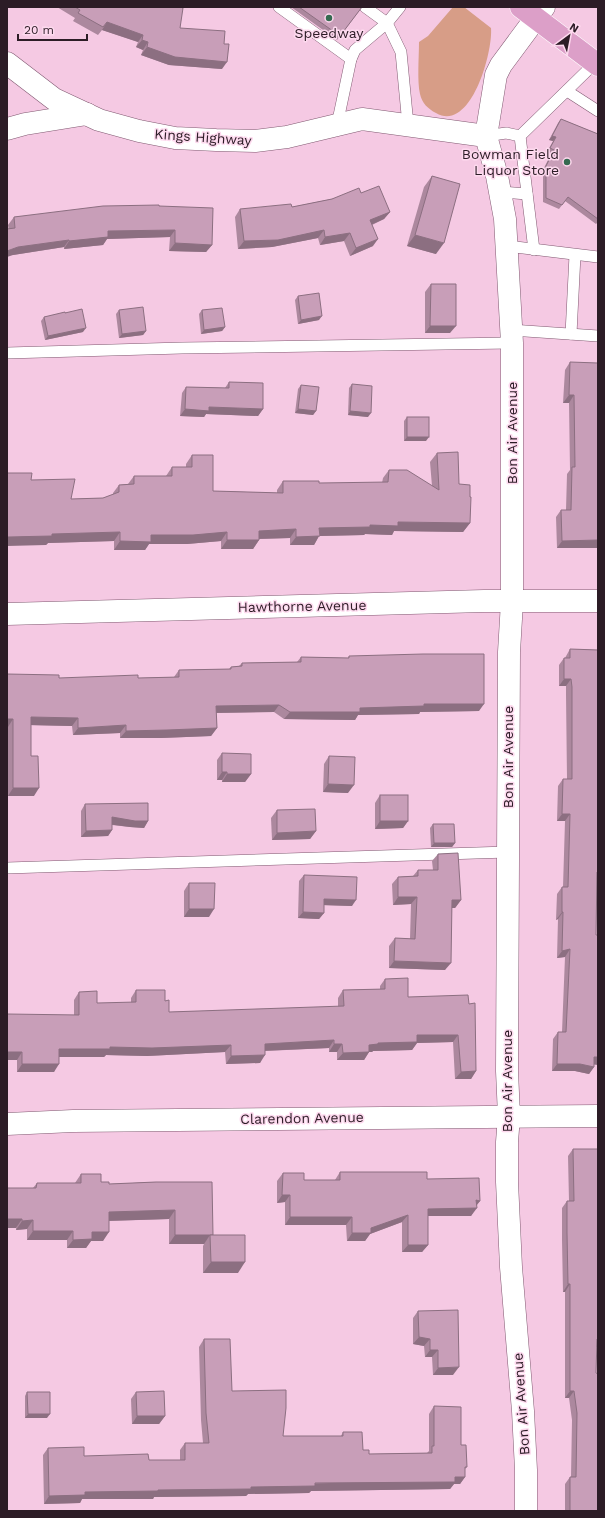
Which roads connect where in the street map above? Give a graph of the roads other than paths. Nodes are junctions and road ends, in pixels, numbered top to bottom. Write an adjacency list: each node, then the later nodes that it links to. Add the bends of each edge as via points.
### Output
1 (279, 7): 6 (lane)
2 (365, 7): 5 (lane)
3 (400, 7): 5 (lane)
4 (534, 11): 8 (main road); 15 (street, Bon Air Avenue, via 496,75)
5 (387, 23): 6 (lane, via 355,50); 13 (lane, via 401,52)
6 (351, 59): 12 (lane)
7 (7, 63): 11 (street, Kings Highway, via 54,99)
8 (596, 64): 9 (lane)
9 (567, 91): 10 (lane); 16 (lane)
10 (598, 111)
11 (86, 114): 12 (street, Kings Highway, via 139,131 175,138 216,140 255,141 286,137); 14 (street)
12 (337, 125): 13 (street, Kings Highway, via 362,119)
13 (408, 125): 15 (street, Kings Highway)
14 (7, 129)
15 (486, 136): 16 (lane, via 506,133); 17 (street, Bon Air Avenue)
16 (520, 136): 18 (lane)
17 (500, 192): 18 (lane); 19 (street, Bon Air Avenue)
18 (527, 194): 20 (lane)
19 (507, 246): 20 (lane); 25 (street, Bon Air Avenue)
20 (534, 250): 21 (lane)
21 (576, 255): 22 (lane); 23 (lane)
22 (598, 257)
23 (571, 334): 24 (lane); 25 (lane)
24 (598, 336)
25 (511, 337): 26 (lane); 28 (street, Bon Air Avenue)
26 (7, 353)
27 (598, 600): 28 (street, Hawthorne Avenue)
28 (512, 602): 29 (street, Hawthorne Avenue); 30 (street, Bon Air Avenue, via 509,652)
29 (7, 614)
30 (508, 852): 31 (lane); 32 (street, Bon Air Avenue)
31 (7, 868)
32 (509, 1116): 33 (street, Clarendon Avenue); 34 (street, Clarendon Avenue); 35 (street, Bon Air Avenue, via 507,1142 511,1267 523,1411)
33 (598, 1116)
34 (7, 1124)
35 (526, 1511)

